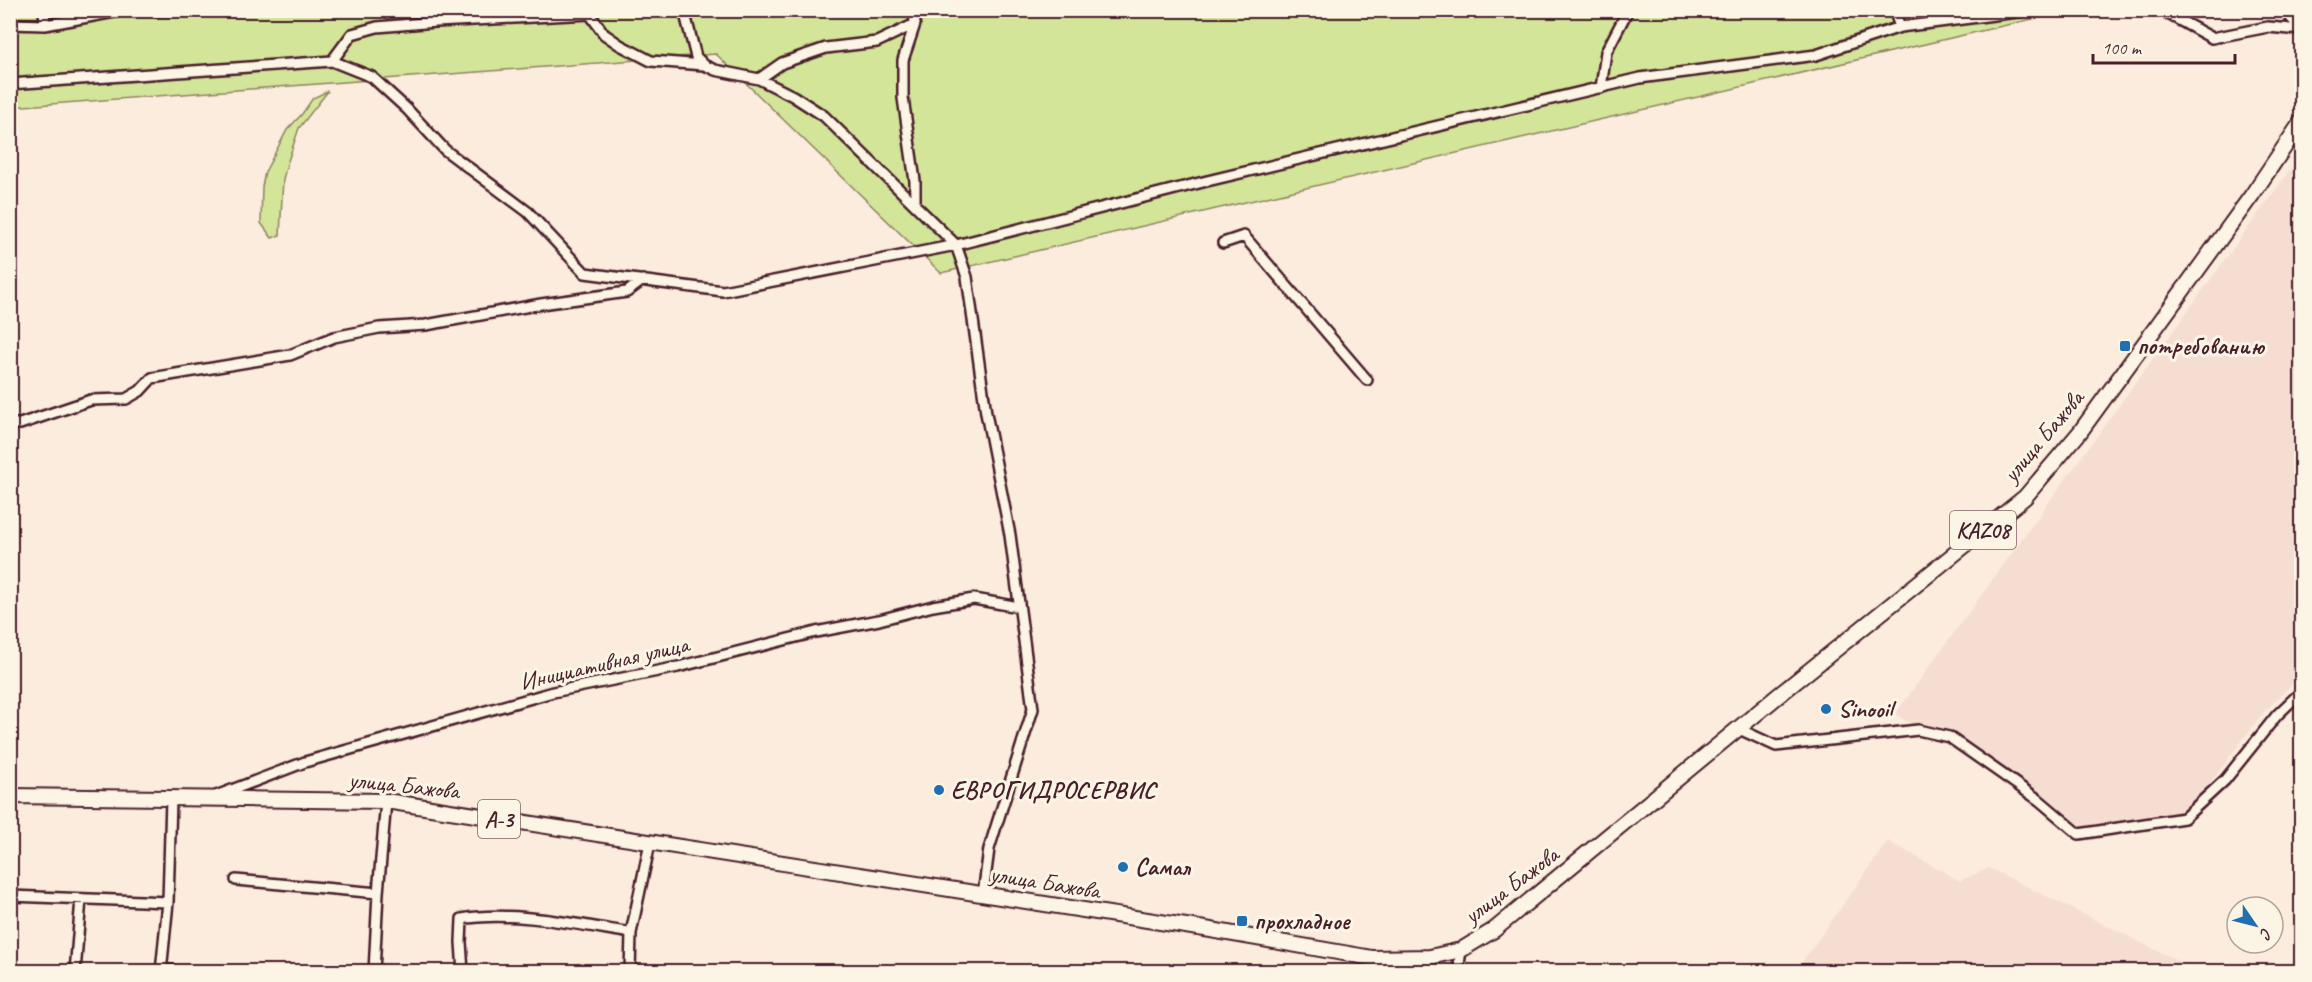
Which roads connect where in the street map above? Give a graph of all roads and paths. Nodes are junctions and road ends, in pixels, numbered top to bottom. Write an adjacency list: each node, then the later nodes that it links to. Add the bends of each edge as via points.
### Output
1 (44, 10): 16 (street)
2 (190, 10): 11 (street)
3 (435, 10): 13 (street)
4 (684, 10): 20 (street, via 696,57)
5 (914, 10): 15 (street)
6 (1628, 10): 23 (street, via 1606,52)
7 (1894, 10): 17 (street)
8 (2033, 10): 17 (street)
9 (2161, 10): 18 (street, via 2212,38 2268,27)
10 (2284, 10): 18 (street)
11 (120, 11): 16 (street)
12 (590, 12): 13 (street); 20 (street, via 604,34 651,61)
13 (436, 22): 19 (street, via 378,27 352,34)
14 (10, 24): 16 (street)
15 (915, 24): 21 (street, via 877,42 826,48 782,63); 25 (street, via 903,60 903,98)
16 (45, 25)
17 (1900, 27): 23 (street, via 1816,55 1640,78)
18 (2301, 30)
19 (332, 61): 22 (street); 28 (street, via 372,77 445,150 528,212 585,273)
20 (704, 65): 21 (street)
21 (759, 79): 25 (street, via 824,116)
22 (10, 84)
23 (1601, 88): 27 (street)
24 (2301, 121): 33 (highway, улица Бажова / KAZ08, via 2080,432 2025,497)
25 (915, 205): 27 (street)
26 (1223, 243): 29 (street, via 1244,236)
27 (956, 245): 28 (street, via 723,291); 31 (street, via 967,277)
28 (642, 280): 30 (street, via 627,292 426,325 379,328 334,337 290,355 152,378 126,399 91,400)
29 (1367, 380)
30 (10, 424)
31 (1019, 607): 36 (street, Инициативная улица, via 974,599 933,606 553,693 305,762); 41 (street, via 1033,708 989,849)
32 (2301, 691): 33 (street, via 2225,780 2184,818 2079,834 2039,800 1949,737 1918,730 1776,746)
33 (1738, 729): 46 (highway, улица Бажова / KAZ08, via 1494,930)
34 (10, 796): 35 (highway, улица Бажова / A-3)
35 (171, 799): 36 (highway, улица Бажова / A-3); 44 (street)
36 (206, 801): 37 (highway, улица Бажова / A-3)
37 (386, 801): 38 (highway, улица Бажова / A-3); 40 (street)
38 (650, 843): 41 (highway, улица Бажова / A-3); 45 (street)
39 (236, 880): 40 (street)
40 (378, 893): 50 (street)
41 (983, 895): 46 (highway, улица Бажова / KAZ08, via 1372,958 1430,957)
42 (10, 896): 43 (street)
43 (81, 899): 44 (street); 48 (street)
44 (168, 902): 47 (street)
45 (631, 933): 51 (street, via 481,915 462,919); 52 (street)
46 (1461, 950): 53 (street)
47 (161, 970): 49 (street)
48 (75, 972)
49 (180, 972)
50 (374, 972)
51 (463, 972)
52 (630, 972)
53 (1458, 972)

